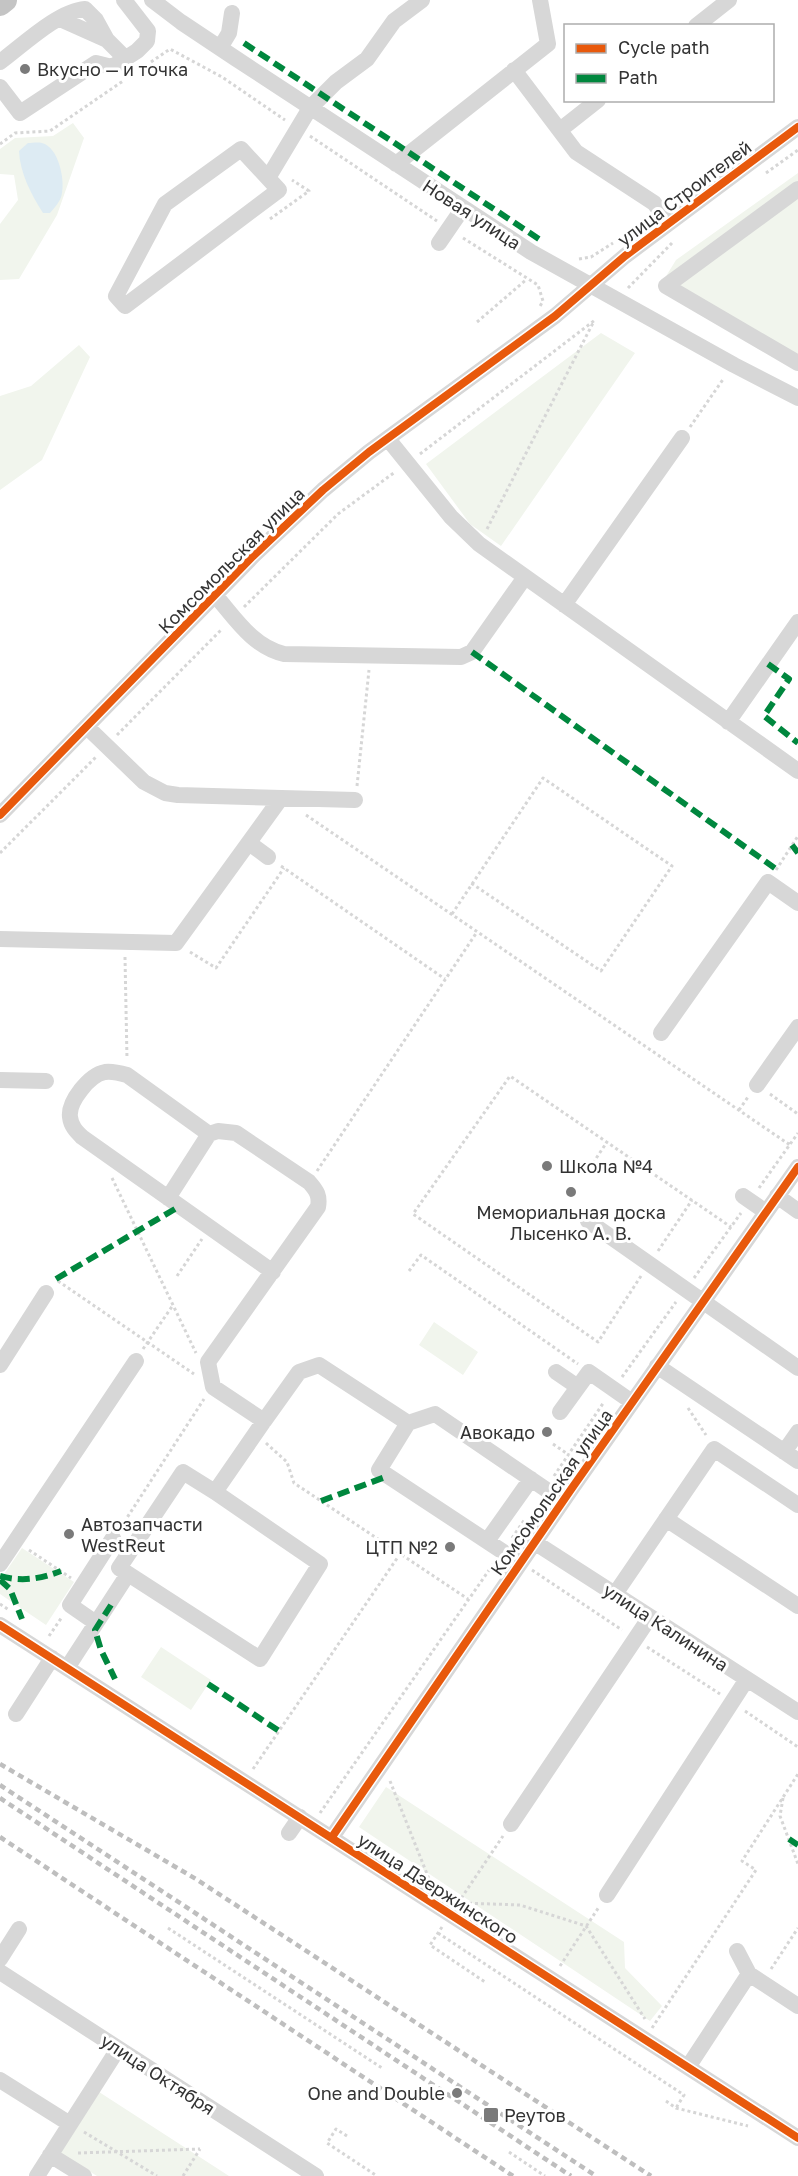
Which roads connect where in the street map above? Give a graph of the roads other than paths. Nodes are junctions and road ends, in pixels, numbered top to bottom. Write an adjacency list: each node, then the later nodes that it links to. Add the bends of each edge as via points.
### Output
1 (5, 0): 8 (highway)
2 (15, 0): 9 (street)
3 (124, 0): 13 (street, via 148,31 147,41)
4 (422, 0): 18 (street, via 394,21 367,59)
5 (540, 0): 15 (street, via 548,44)
6 (729, 0): 11 (street)
7 (156, 2): 12 (street, Новая улица)
8 (0, 4)
9 (0, 9)
10 (232, 13): 12 (street, via 229,33)
11 (699, 24)
12 (220, 48): 18 (street, Новая улица)
13 (125, 58): 14 (street, via 106,40 60,19); 16 (street, via 112,67 96,63 20,112)
14 (0, 62)
15 (514, 70): 20 (street); 21 (street)
16 (0, 87)
17 (595, 102): 20 (street)
18 (310, 108): 21 (street, Новая улица); 22 (street)
19 (798, 127): 25 (street, улица Строителей)
20 (560, 130): 25 (street, via 576,152 654,203)
21 (396, 164): 24 (street, Новая улица)
22 (267, 178): 22 (street, via 279,190 125,306 116,296 165,204 241,149)
23 (798, 189): 28 (street, via 666,286)
24 (463, 208): 26 (street); 27 (street, Новая улица)
25 (669, 223): 27 (street, улица Строителей)
26 (439, 243)
27 (591, 286): 29 (street, Новая улица); 30 (street, Комсомольская улица, via 555,316)
28 (798, 363)
29 (796, 393)
30 (393, 430): 32 (street, via 408,463 451,517 479,544); 33 (street, Комсомольская улица, via 286,524)
31 (682, 438): 34 (street)
32 (525, 577): 33 (street, via 472,652 461,657 271,651 254,639); 34 (street)
33 (215, 596): 37 (street, Комсомольская улица)
34 (564, 605): 36 (street)
35 (798, 622): 36 (street)
36 (728, 722): 38 (street)
37 (87, 727): 39 (street, via 144,782 165,793); 41 (street, Комсомольская улица)
38 (798, 771)
39 (281, 798): 40 (street); 42 (street)
40 (355, 800)
41 (0, 815)
42 (249, 843): 43 (street); 45 (street, via 176,943)
43 (268, 857)
44 (798, 903): 47 (street, via 764,880)
45 (0, 939)
46 (798, 1027): 50 (street)
47 (661, 1033)
48 (0, 1080): 49 (street)
49 (46, 1081)
50 (757, 1085)
51 (209, 1134): 55 (street); 55 (street, via 128,1076 115,1071 92,1077 72,1105 69,1115 82,1137); 59 (street, via 236,1133 309,1182 320,1198 318,1207)
52 (798, 1167): 54 (street, Комсомольская улица)
53 (743, 1196): 57 (street)
54 (777, 1196): 56 (street); 57 (street, Комсомольская улица)
55 (168, 1198): 59 (street)
56 (798, 1211)
57 (766, 1212): 61 (street, Комсомольская улица)
58 (588, 1221): 61 (street)
59 (273, 1272): 71 (street, via 208,1362 213,1387)
60 (51, 1286): 64 (street)
61 (705, 1299): 62 (street); 65 (street, Комсомольская улица); 66 (street)
62 (798, 1358)
63 (136, 1361): 83 (street)
64 (0, 1365)
65 (657, 1366): 69 (street, Комсомольская улица); 74 (street)
66 (798, 1368)
67 (556, 1372): 68 (street)
68 (578, 1387): 69 (street, via 589,1372); 70 (street)
69 (632, 1402): 77 (street, Комсомольская улица)
70 (560, 1412)
71 (264, 1421): 72 (street, via 298,1372 319,1365); 76 (street)
72 (408, 1423): 75 (street, via 435,1414); 81 (street, via 379,1470)
73 (798, 1432): 74 (street)
74 (791, 1456)
75 (531, 1479): 77 (street); 81 (street)
76 (215, 1492): 85 (street, via 183,1472 119,1568); 85 (street, via 320,1564 260,1659)
77 (563, 1501): 82 (street, Комсомольская улица)
78 (798, 1505): 79 (street, via 714,1449)
79 (666, 1519): 86 (street); 87 (street)
80 (113, 1538): 89 (street, via 70,1605)
81 (488, 1541): 84 (street)
82 (534, 1542): 84 (street, Комсомольская улица); 86 (street, улица Калинина)
83 (2, 1558)
84 (524, 1565): 99 (street, Комсомольская улица)
85 (128, 1574): 89 (street)
86 (615, 1594): 88 (street, улица Калинина)
87 (798, 1606)
88 (650, 1617): 93 (street, улица Калинина); 97 (street)
89 (96, 1623): 92 (street)
90 (0, 1625): 91 (street, улица Дзержинского)
91 (52, 1658): 92 (street, улица Дзержинского); 95 (street)
92 (67, 1668): 96 (street, улица Дзержинского)
93 (747, 1679): 94 (street, улица Калинина); 100 (street)
94 (798, 1712)
95 (16, 1714)
96 (300, 1817): 98 (street); 99 (street, улица Дзержинского)
97 (511, 1824)
98 (289, 1833)
99 (332, 1837): 108 (street, улица Дзержинского, via 551,1979 648,2034)
100 (607, 1895)
101 (19, 1929): 103 (street)
102 (737, 1951): 105 (street)
103 (0, 1959)
104 (0, 1972): 107 (street, улица Октября)
105 (756, 1978): 106 (street); 108 (street)
106 (798, 2006)
107 (118, 2049): 110 (street); 115 (street, улица Октября)
108 (688, 2067): 111 (street, улица Дзержинского)
109 (0, 2080): 110 (street)
110 (70, 2124): 112 (street)
111 (798, 2138)
112 (50, 2155): 113 (street); 114 (street)
113 (37, 2176)
114 (84, 2176)
115 (316, 2176)

